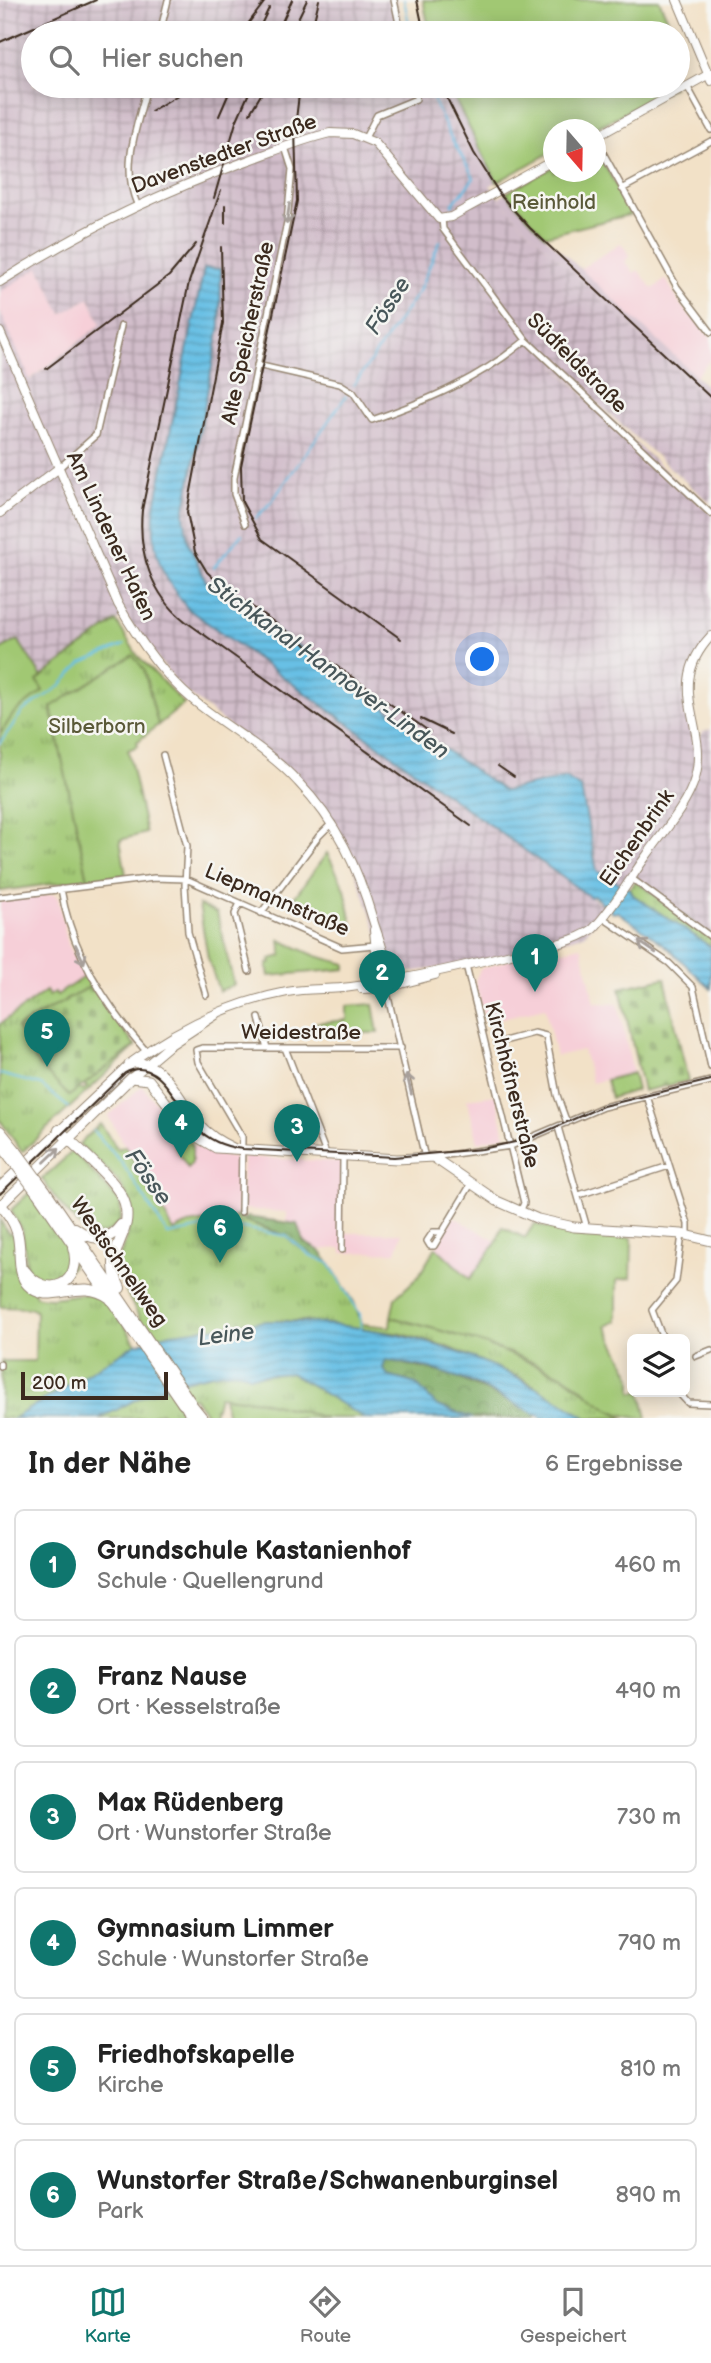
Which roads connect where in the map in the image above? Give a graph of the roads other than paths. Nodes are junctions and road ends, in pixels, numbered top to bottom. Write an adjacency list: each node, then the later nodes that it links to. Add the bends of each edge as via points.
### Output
1 (168, 0): 4 (street)
2 (394, 0): 5 (street)
3 (677, 0): 6 (street)
4 (163, 21)
5 (398, 21)
6 (686, 21)
7 (690, 30): 8 (street)
8 (710, 76): 9 (street)
9 (690, 85)
10 (690, 92): 14 (street)
11 (145, 98): 22 (street, via 128,166)
12 (416, 98): 16 (street, via 377,115)
13 (666, 98): 15 (street)
14 (711, 130)
15 (606, 133)
16 (365, 138): 18 (street, Davenstedter Straße, via 330,133); 23 (street, via 383,149 432,214)
17 (711, 141): 21 (street)
18 (285, 147): 22 (street, Davenstedter Straße); 29 (street, Alte Speicherstraße, one-way to 29, via 292,169 289,206)
19 (606, 159): 21 (street)
20 (543, 166): 23 (street)
21 (622, 190): 27 (street, via 677,287)
22 (137, 204): 24 (street, Davenstedter Straße)
23 (442, 219): 28 (street, Südfeldstraße, via 443,229)
24 (0, 282)
25 (121, 326): 30 (street, via 96,435)
26 (0, 332): 30 (street, Am Lindener Hafen)
27 (711, 332)
28 (526, 340): 29 (street, via 454,388 372,420 353,392 340,384); 34 (street, Südfeldstraße)
29 (257, 365): 35 (street, Alte Speicherstraße, via 234,478 234,494)
30 (59, 468): 31 (street); 32 (street, Am Lindener Hafen)
31 (40, 483): 32 (street); 33 (street)
32 (67, 487): 38 (street, Am Lindener Hafen, via 118,604 154,659 191,698 296,780)
33 (0, 513)
34 (711, 514)
35 (245, 524)
36 (711, 636): 40 (street, Eichenbrink, via 694,660 688,683 698,751 695,780)
37 (163, 755): 39 (street, via 187,846)
38 (332, 824): 44 (street); 46 (street, Am Lindener Hafen, via 360,876)
39 (186, 878): 41 (street, Liepmannstraße); 43 (street, Liepmannstraße); 52 (street, via 188,932)
40 (628, 881): 45 (street, Eichenbrink); 47 (street)
41 (61, 889): 42 (street, Liepmannstraße); 59 (street, one-way to 59, via 70,930 89,971)
42 (0, 897)
43 (240, 903): 44 (street, Liepmannstraße); 50 (street, via 235,914)
44 (261, 913): 48 (street, Liepmannstraße, via 342,948)
45 (605, 915): 49 (street, Eichenbrink, via 584,935); 61 (street, one-way to 45, via 693,987)
46 (374, 924): 48 (street, Am Lindener Hafen); 51 (street, Am Lindener Hafen)
47 (711, 937)
48 (375, 944): 51 (street, Am Lindener Hafen)
49 (466, 965): 51 (street, Eichenbrink); 73 (street, Kirchhöfnerstraße)
50 (249, 971)
51 (386, 983): 53 (street, Eichenbrink, via 288,992); 58 (street)
52 (206, 995)
53 (216, 1015): 59 (street); 60 (street)
54 (259, 1018): 56 (street)
55 (497, 1043): 67 (street, via 534,1033 546,1036)
56 (267, 1048): 57 (street, Weidestraße); 74 (street, Weidestraße, via 196,1051 240,1132)
57 (285, 1048): 58 (street, Weidestraße); 76 (street)
58 (401, 1048): 78 (street, one-way to 58)
59 (146, 1051): 62 (street)
60 (147, 1064): 62 (main road); 63 (street); 74 (main road, via 159,1071 205,1131)
61 (711, 1066)
62 (125, 1067): 69 (main road)
63 (131, 1078): 71 (main road); 74 (main road, via 149,1080 199,1140 224,1150)
64 (710, 1081): 65 (street); 66 (street)
65 (711, 1092)
66 (646, 1096): 67 (street); 79 (street)
67 (567, 1123): 68 (street)
68 (558, 1128): 73 (street); 83 (street)
69 (59, 1130): 71 (highway); 81 (main road)
70 (0, 1131): 75 (highway, Westschnellweg)
71 (69, 1140): 84 (main road, one-way to 71); 87 (highway, via 122,1197)
72 (0, 1143): 75 (highway, Westschnellweg)
73 (511, 1146): 78 (street); 86 (street, Kirchhöfnerstraße, via 524,1203)
74 (242, 1150): 76 (main road); 85 (street)
75 (14, 1155): 82 (highway, Westschnellweg, bridge)
76 (327, 1156): 77 (main road)
77 (343, 1156): 78 (main road); 94 (street)
78 (429, 1157): 80 (main road)
79 (669, 1166): 83 (street); 91 (street, via 688,1224)
80 (471, 1184): 86 (main road); 90 (street)
81 (0, 1187)
82 (42, 1192): 88 (highway, Westschnellweg); 92 (highway, Westschnellweg)
83 (579, 1195): 89 (street)
84 (0, 1205): 95 (highway, via 16,1229)
85 (241, 1212)
86 (520, 1212): 89 (main road)
87 (126, 1219): 88 (highway, via 116,1233 101,1239); 97 (highway, via 113,1269)
88 (70, 1224): 97 (highway, Westschnellweg)
89 (587, 1228): 91 (main road)
90 (442, 1232)
91 (685, 1235): 93 (main road); 98 (street, via 676,1281 652,1310)
92 (70, 1237): 95 (highway, via 76,1267 68,1280 45,1287); 96 (highway, Westschnellweg)
93 (711, 1241)
94 (342, 1250)
95 (22, 1268): 96 (highway, via 22,1277 36,1291 48,1294 89,1287)
96 (116, 1303): 97 (highway, Westschnellweg)
97 (137, 1326): 102 (highway, Westschnellweg)
98 (661, 1334)
99 (711, 1350): 100 (street)
100 (696, 1356)
101 (682, 1397): 103 (street, via 694,1404)
102 (187, 1403): 104 (main road, Westschnellweg); 105 (main road, Westschnellweg)
103 (711, 1404)
104 (192, 1418)
105 (203, 1418)

